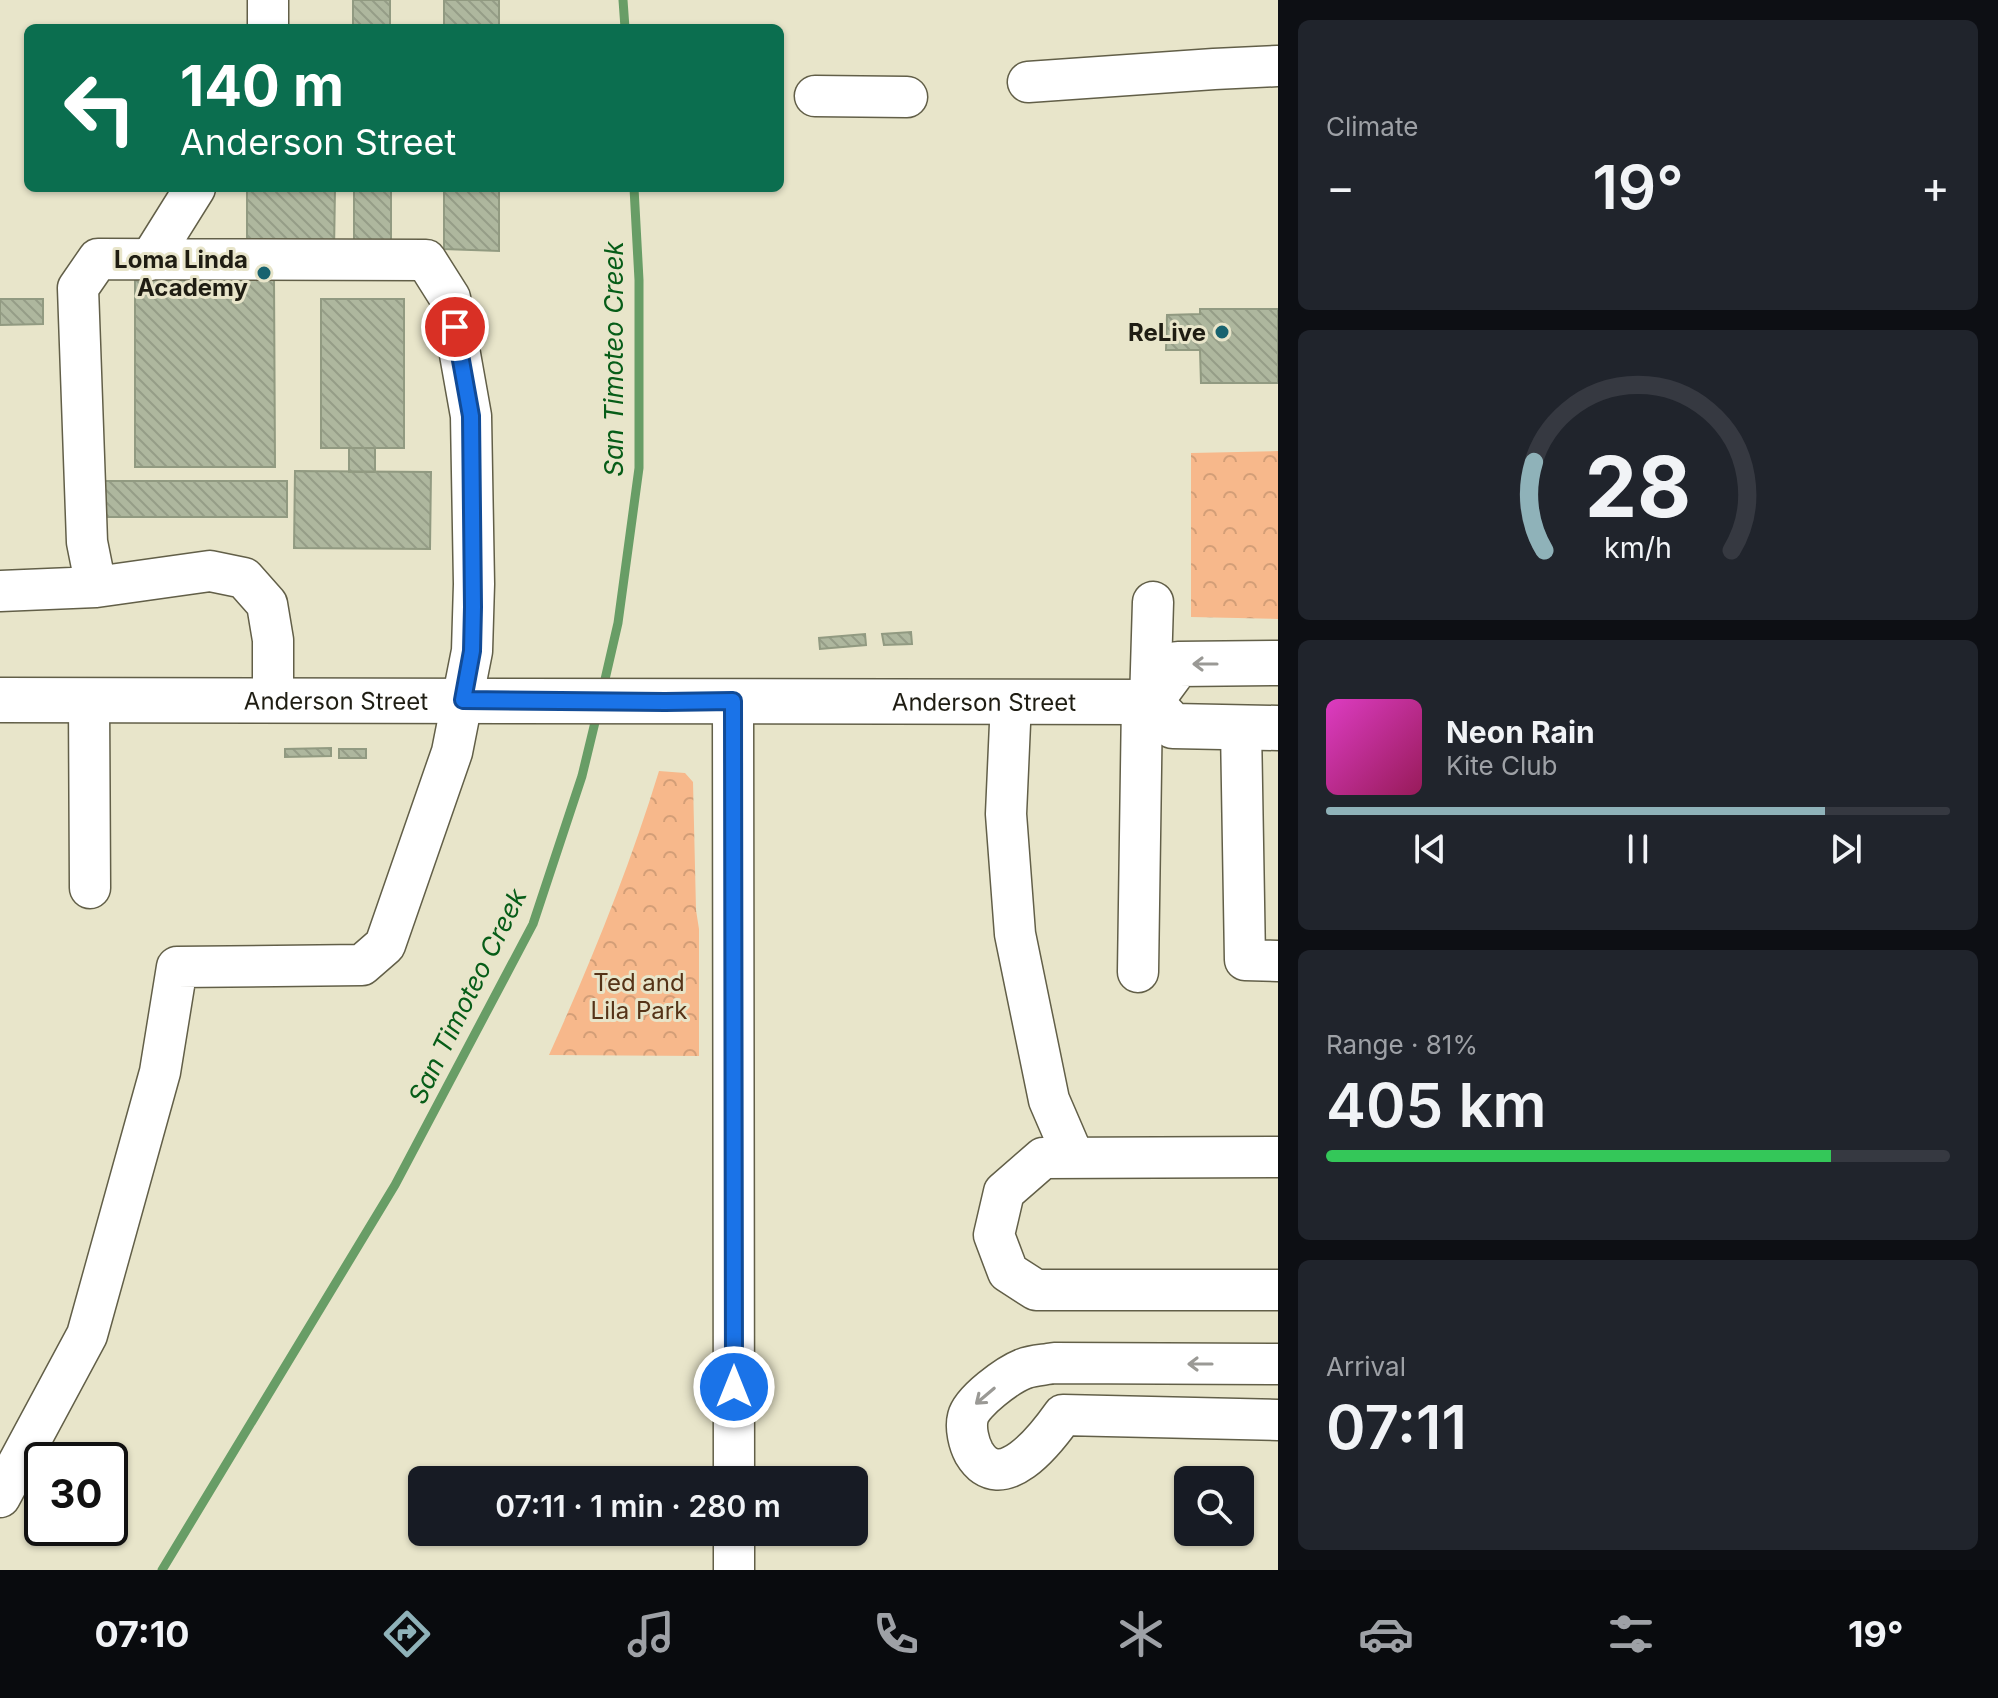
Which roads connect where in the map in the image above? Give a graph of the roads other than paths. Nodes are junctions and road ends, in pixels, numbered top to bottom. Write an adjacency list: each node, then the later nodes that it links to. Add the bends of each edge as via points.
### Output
1 (268, 0): 2 (street)
2 (268, 24)
3 (1278, 66): 4 (street)
4 (1028, 82)
5 (815, 96): 6 (street)
6 (907, 97)
7 (192, 192): 8 (street)
8 (150, 260): 9 (street, via 98,259 78,288 87,542); 16 (street, via 426,260 450,298 471,416 474,584 472,651)
9 (96, 587): 10 (street); 15 (street, via 210,571 244,578 267,604)
10 (0, 591)
11 (1153, 602): 19 (street)
12 (1278, 663): 19 (main road, one-way to 19, via 1178,664)
13 (0, 700): 14 (main road, Anderson Street)
14 (89, 700): 15 (main road, Anderson Street); 22 (street)
15 (273, 700): 16 (main road, Anderson Street)
16 (463, 700): 17 (main road, Anderson Street); 31 (street, via 452,752 385,945 362,965 177,967 160,1072 87,1335)
17 (733, 701): 18 (main road, Anderson Street); 30 (street)
18 (1011, 701): 19 (main road, Anderson Street); 26 (street, via 1006,814 1015,934 1049,1100)
19 (1146, 702): 20 (main road, via 1173,726); 24 (street)
20 (1259, 728): 21 (street)
21 (1260, 804): 23 (street, via 1245,960)
22 (90, 888)
23 (1278, 961)
24 (1138, 972)
25 (1278, 1157): 26 (street)
26 (1074, 1158): 27 (street, via 1043,1158 1004,1192 994,1235 1008,1272 1036,1290)
27 (1278, 1290)
28 (1278, 1364): 29 (street, one-way to 29, via 1054,1363 1024,1368 978,1399 968,1417 970,1446 978,1460 996,1470 1006,1469 1039,1446 1063,1415)
29 (1278, 1420)
30 (734, 1466)
31 (0, 1497)
32 (734, 1546): 33 (street)
33 (734, 1570)

